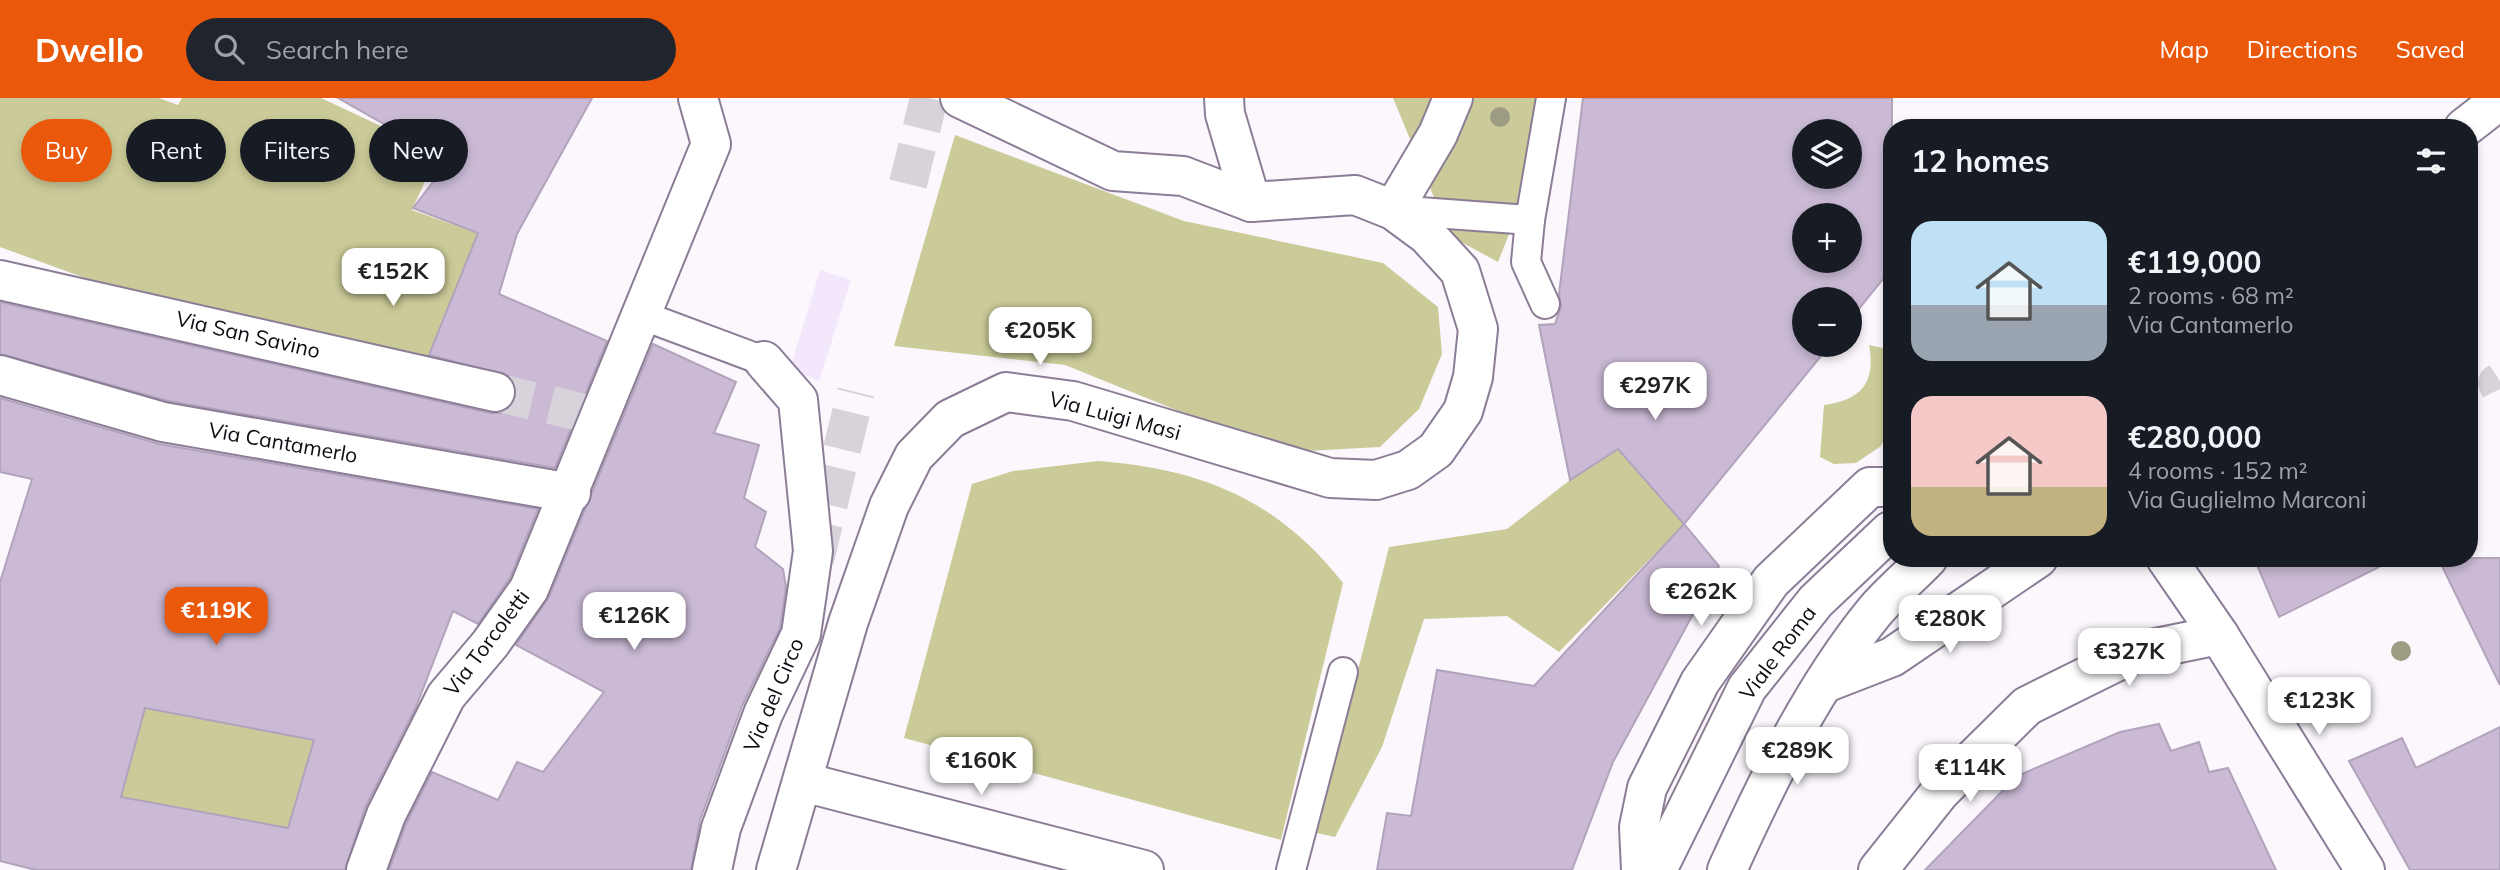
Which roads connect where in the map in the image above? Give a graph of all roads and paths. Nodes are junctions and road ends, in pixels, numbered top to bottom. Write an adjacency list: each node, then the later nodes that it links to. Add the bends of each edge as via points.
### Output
1 (698, 98): 13 (street, via 711,144)
2 (960, 98): 8 (street, via 1113,171 1183,176)
3 (1224, 98): 8 (street)
4 (1453, 98): 9 (street, via 1438,134)
5 (1550, 98): 10 (lane)
6 (2500, 100): 7 (street)
7 (2476, 119)
8 (1251, 202): 9 (street, Via Luigi Masi, via 1354,195)
9 (1393, 210): 10 (lane); 26 (street, Via Luigi Masi, via 1427,235 1460,271 1478,329 1473,377 1463,411 1436,450 1408,470 1376,480 1330,478 1073,401 1006,392 950,419 914,456 889,506 848,623)
10 (1530, 220): 12 (lane, via 1526,262)
11 (0, 280): 16 (street, Via San Savino)
12 (1545, 304)
13 (637, 326): 14 (lane); 18 (street, Via Torcoletti, via 594,415)
14 (764, 362): 28 (street, Via del Circo, via 798,400 813,551 801,634 763,714 721,828)
15 (0, 375): 18 (street, Via Cantamerlo, via 163,422)
16 (495, 392)
17 (1883, 487): 32 (street, via 1870,487 1771,581 1700,682 1647,788 1639,827)
18 (571, 493): 27 (street, Via Torcoletti, via 529,589 490,645 446,696 386,815)
19 (1883, 538): 33 (street, Viale Roma, via 1816,601 1747,688)
20 (1919, 567): 25 (street, via 1876,610)
21 (2025, 567): 25 (street, via 1892,657)
22 (2171, 567): 23 (street)
23 (2219, 635): 35 (street, via 2136,652 2027,706 1940,792); 36 (street)
24 (1343, 672): 31 (lane)
25 (1825, 683): 34 (street, via 1771,772)
26 (803, 782): 29 (street, Via Luigi Masi); 30 (street)
27 (366, 870)
28 (712, 870)
29 (776, 870)
30 (1144, 870)
31 (1291, 870)
32 (1641, 870)
33 (1657, 870)
34 (1727, 870)
35 (1878, 870)
36 (2365, 870)

